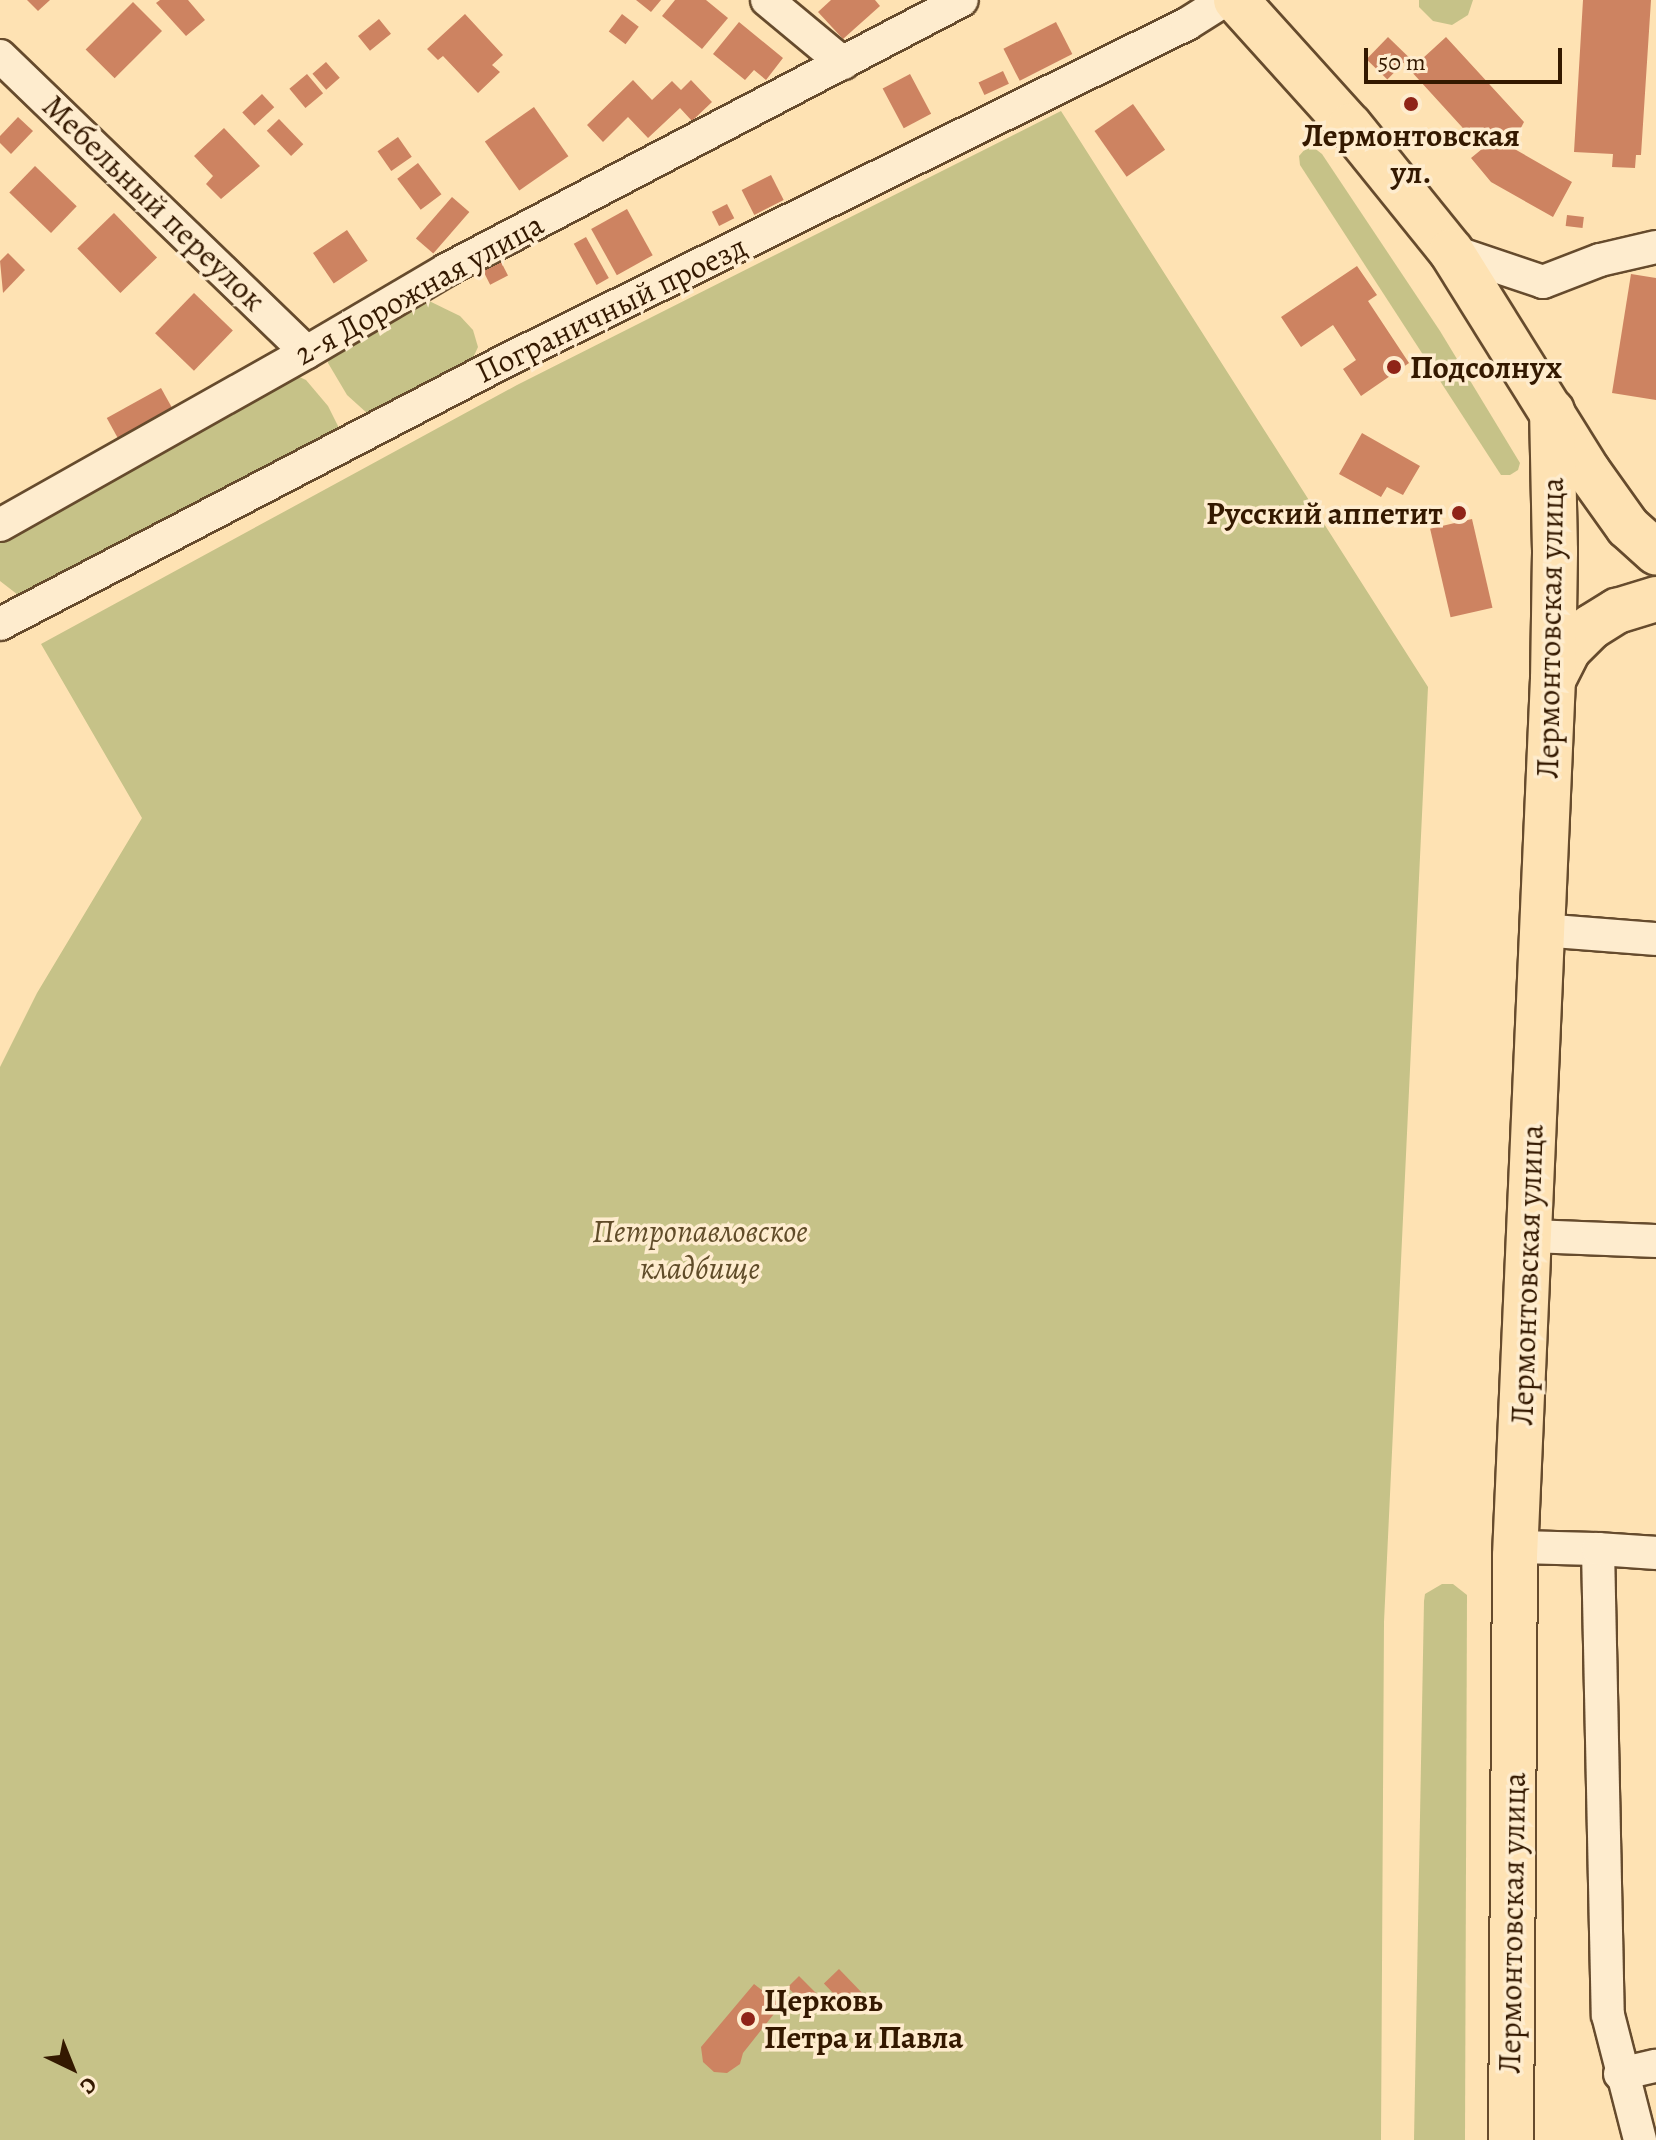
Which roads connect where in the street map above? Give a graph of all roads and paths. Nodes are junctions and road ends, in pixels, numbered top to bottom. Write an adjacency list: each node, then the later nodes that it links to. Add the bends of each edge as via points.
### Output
1 (767, 0): 6 (street)
2 (962, 0): 6 (street, 2-я Дорожная улица)
3 (1225, 0): 14 (street, Пограничный проезд, via 1187,24 505,361)
4 (1236, 0): 8 (main road, via 1350,126)
5 (0, 56): 9 (street, Мебельный переулок)
6 (843, 63): 9 (street, 2-я Дорожная улица, via 446,270)
7 (1656, 247): 8 (street, via 1600,260 1543,282)
8 (1451, 251): 10 (main road)
9 (307, 352): 11 (street, 2-я Дорожная улица)
10 (1552, 411): 12 (main road, via 1628,527); 15 (main road, Лермонтовская улица)
11 (0, 525)
12 (1656, 552)
13 (1656, 599): 15 (main road, via 1617,611 1591,627 1569,649)
14 (0, 624)
15 (1553, 680): 16 (main road, Лермонтовская улица)
16 (1541, 930): 17 (street); 18 (main road, Лермонтовская улица)
17 (1656, 939)
18 (1529, 1236): 19 (street); 20 (main road, Лермонтовская улица)
19 (1656, 1241)
20 (1516, 1547): 21 (street); 25 (main road, Лермонтовская улица)
21 (1598, 1549): 22 (street); 24 (street, via 1608,2015)
22 (1656, 1553)
23 (1656, 2066): 24 (street)
24 (1620, 2074): 26 (street)
25 (1511, 2140)
26 (1640, 2140)

